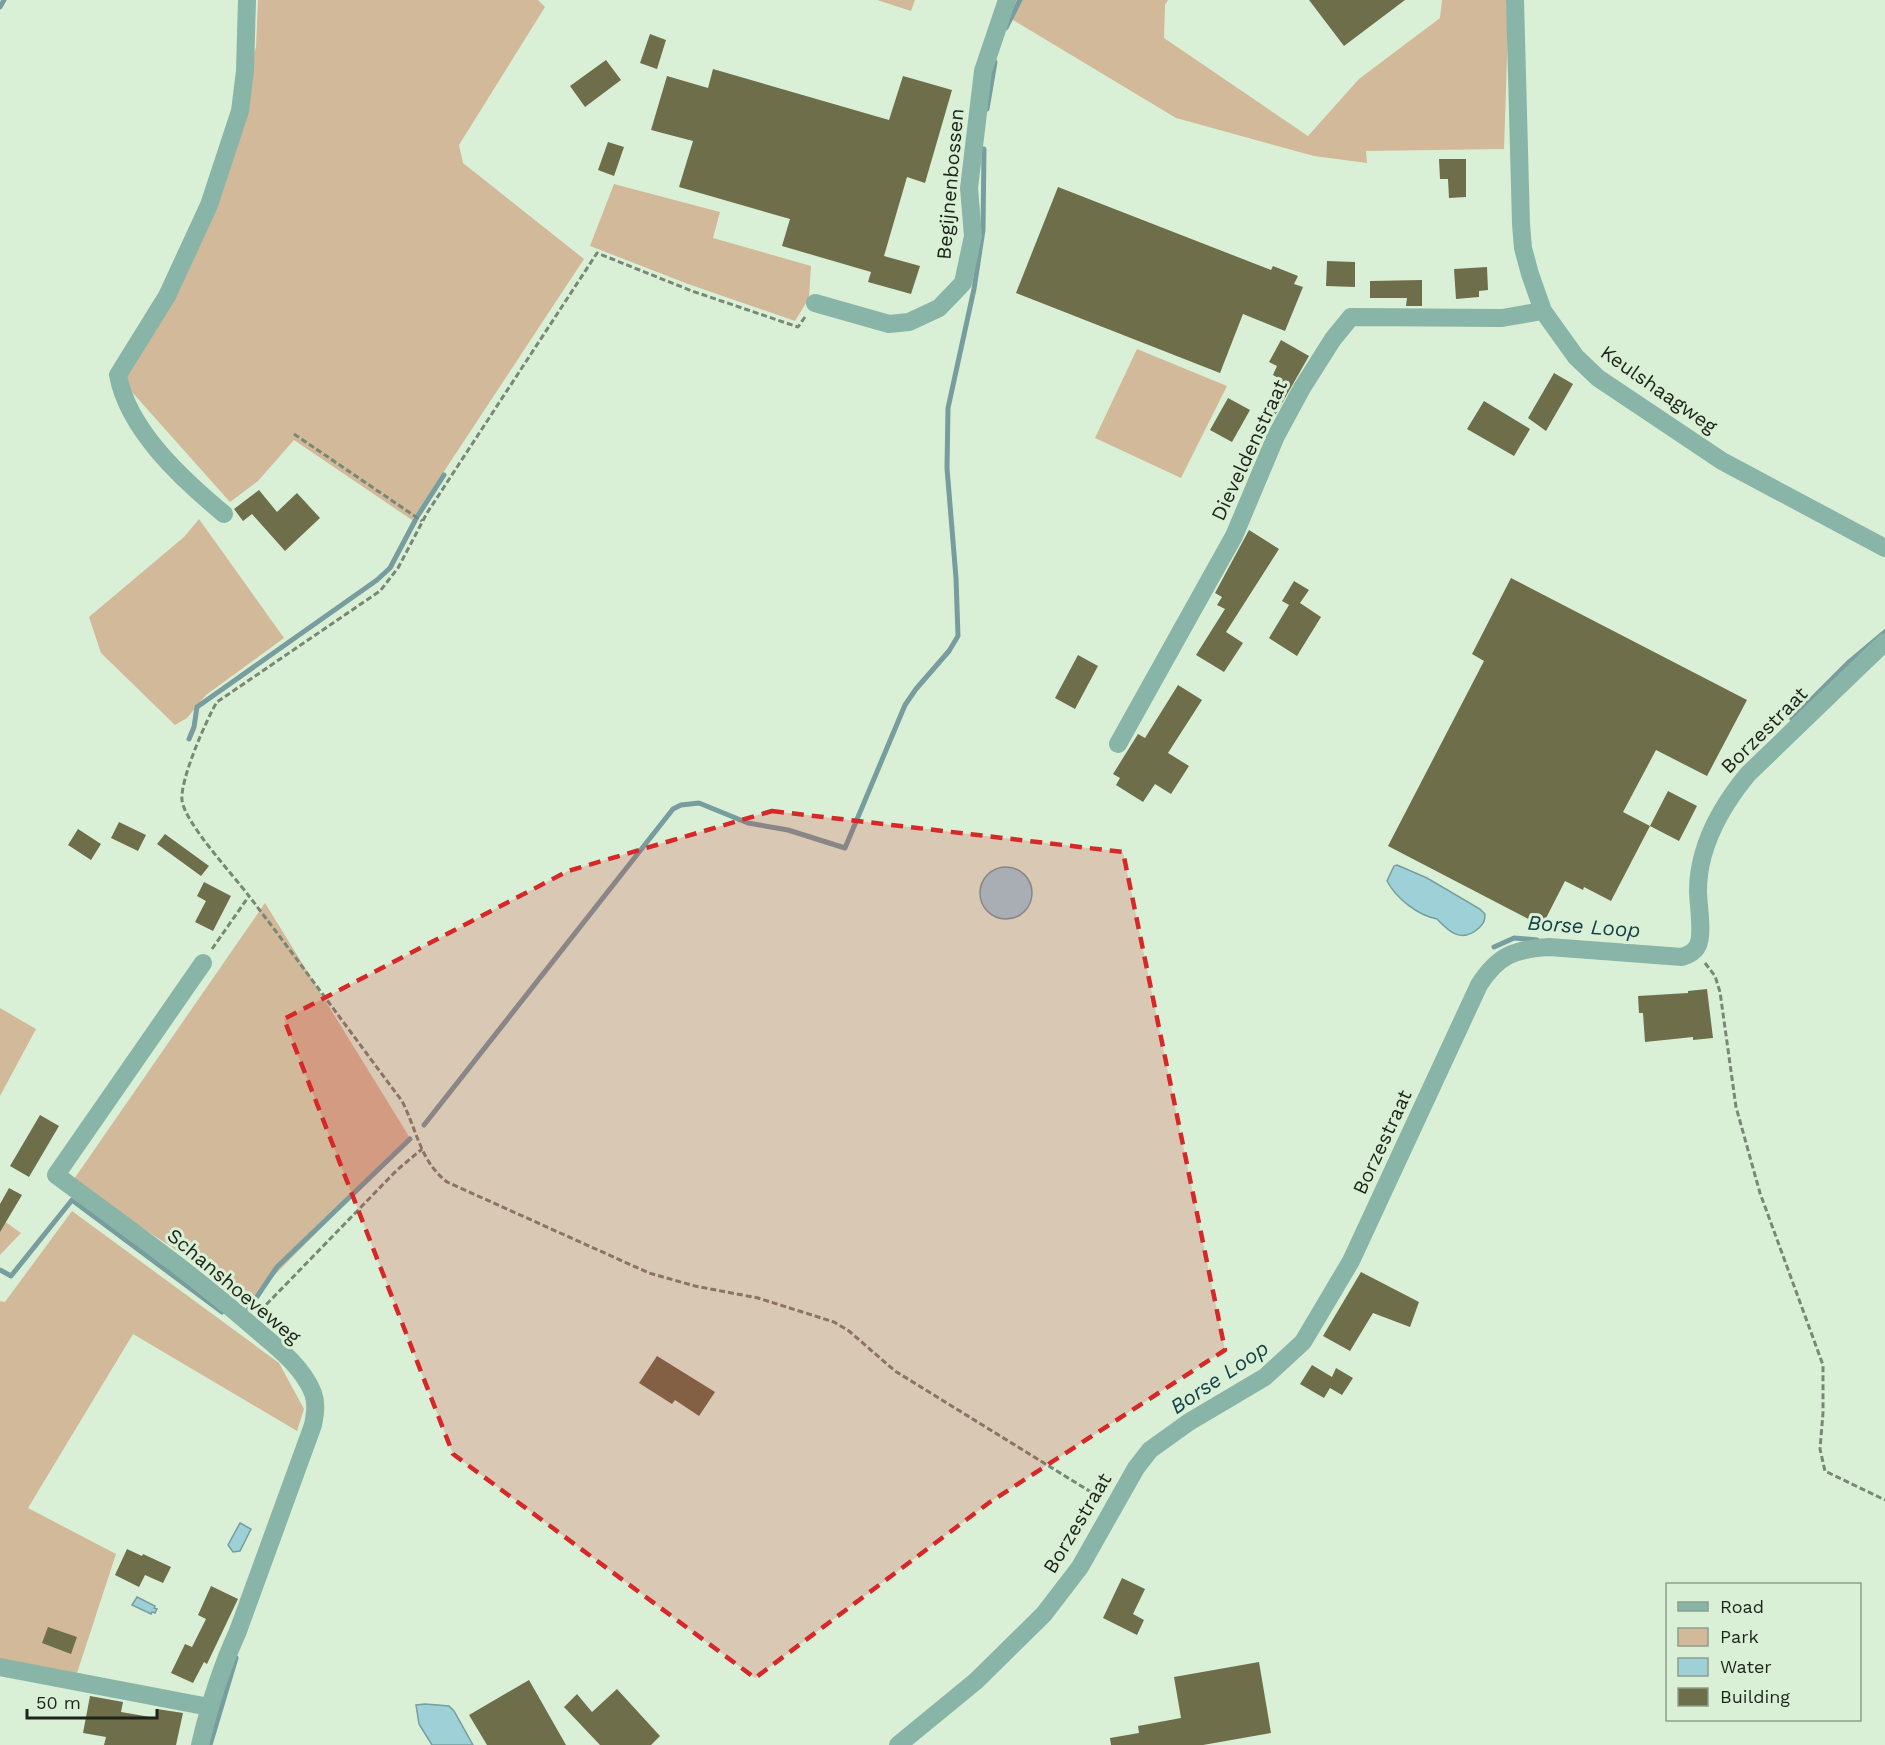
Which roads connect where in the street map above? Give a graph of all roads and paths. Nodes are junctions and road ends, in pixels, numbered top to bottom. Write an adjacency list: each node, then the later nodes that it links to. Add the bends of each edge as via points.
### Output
1 (247, 0): 7 (street, via 241,105 209,205 167,296 118,375 137,423 182,477)
2 (1007, 0): 4 (street, Begijnenbossen, via 983,71 969,188 973,236 963,283 939,308 909,322 889,324)
3 (1515, 0): 5 (street, Keulshaagweg, via 1523,248)
4 (815, 303): 8 (path, via 798,327 597,253)
5 (1543, 311): 9 (street, Keulshaagweg, via 1576,357 1598,378 1722,461); 11 (street, Dieveldenstraat, via 1502,318 1351,317 1302,388 1276,436 1234,536)
6 (294, 434): 8 (path)
7 (225, 514)
8 (422, 521): 12 (path, via 398,568 380,591 217,702 206,721 183,785 182,801 191,822)
9 (1885, 548)
10 (1885, 642): 13 (street, Borzestraat, via 1735,790 1704,851 1698,889 1700,936)
11 (1118, 744)
12 (249, 896): 14 (path); 15 (path, via 402,1101)
13 (1694, 949): 17 (path, via 1715,976 1720,992 1736,1107 1760,1193 1822,1365 1820,1449 1825,1470); 18 (street, Borzestraat, via 1682,957 1549,947 1514,952 1499,960 1479,984 1351,1261 1303,1342 1265,1377 1150,1450)
14 (202, 963): 16 (street, Schanshoeveweg, via 56,1175)
15 (422, 1149): 16 (path, via 260,1312); 18 (path, via 434,1172 447,1182 649,1273 739,1293 834,1323 895,1371)
16 (244, 1319): 20 (street, Schanshoeveweg, via 296,1367 312,1392 315,1411)
17 (1885, 1500)
18 (1114, 1506): 22 (street, Borzestraat, via 1080,1566 1044,1614 976,1681)
19 (0, 1667): 20 (street)
20 (209, 1707): 21 (street, Schanshoeveweg)
21 (200, 1745)
22 (898, 1745)

